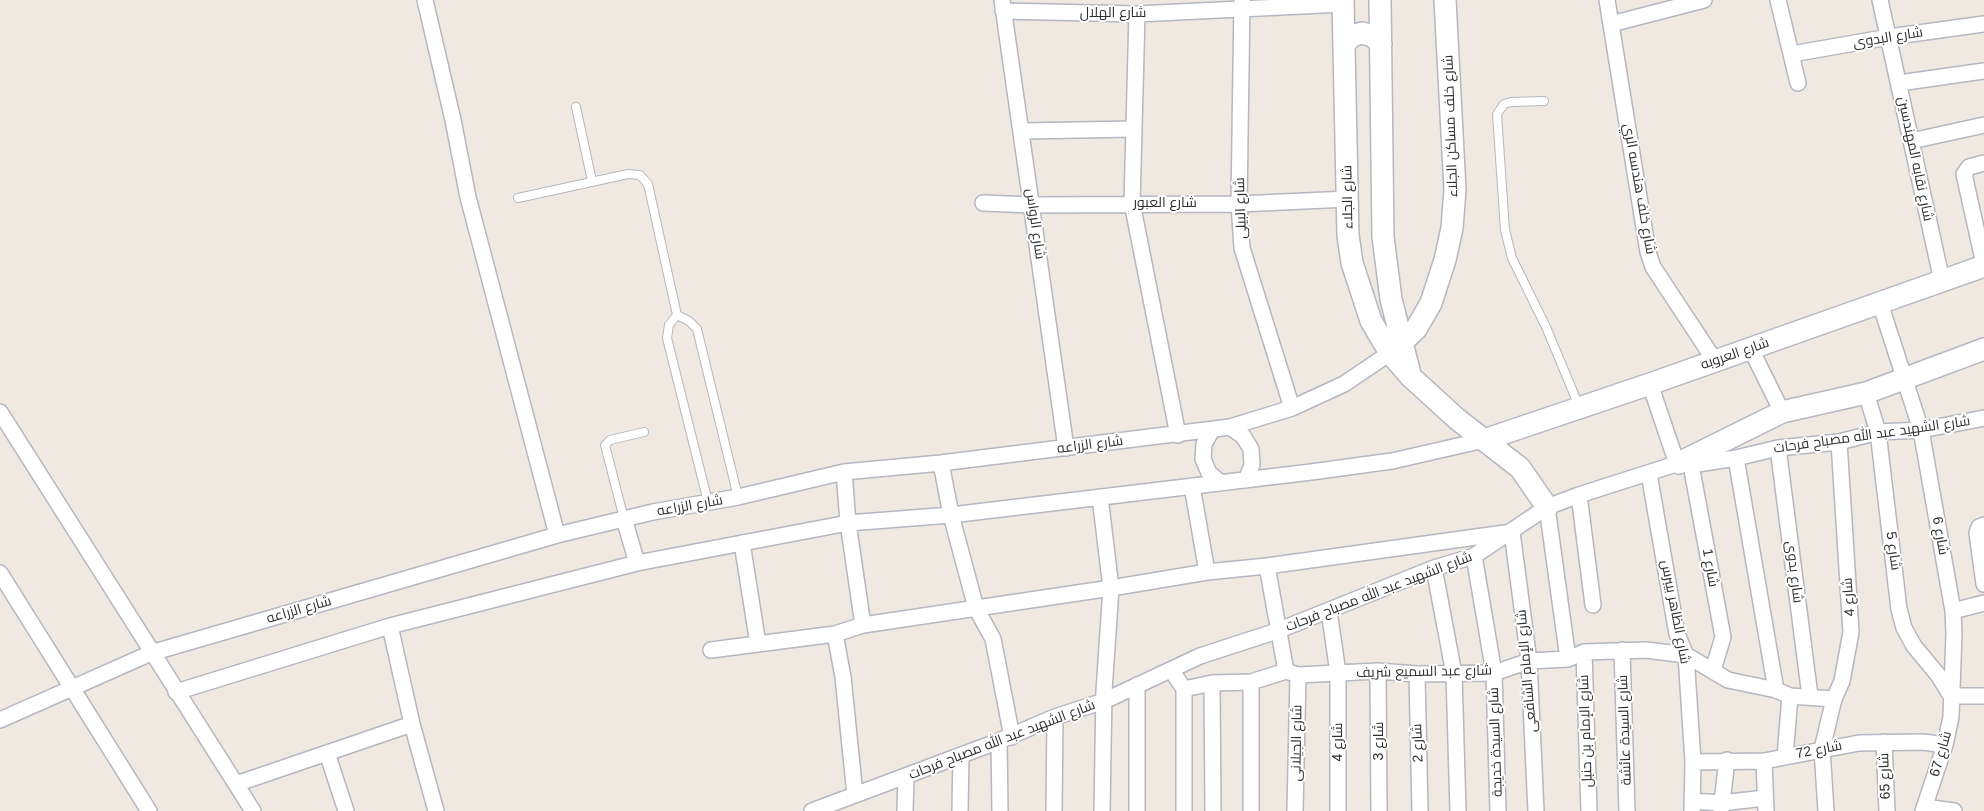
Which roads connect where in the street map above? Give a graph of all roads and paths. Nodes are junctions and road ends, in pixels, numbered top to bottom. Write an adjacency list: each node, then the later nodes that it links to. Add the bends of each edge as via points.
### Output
1 (425, 0): 80 (street, via 468,198)
2 (1380, 0): 16 (street, شارع الجلاء)
3 (1445, 0): 40 (street, شارع خلف مساكن الجلاء, via 1455,190 1452,228 1433,296 1416,329)
4 (1607, 0): 12 (street, شارع خلف هندسه الري)
5 (1704, 0): 12 (street)
6 (1778, 0): 17 (street)
7 (1880, 0): 14 (street, شارع نقابه المهندسين)
8 (1343, 2): 9 (street, شارع الهلال); 15 (street, شارع الجلاء)
9 (1242, 4): 11 (street, شارع الهلال); 33 (street, شارع البيلى)
10 (1003, 6): 11 (street, شارع الهلال); 25 (street, شارع الرواس)
11 (1137, 14): 24 (street)
12 (1611, 24): 43 (street, شارع خلف هندسه الري, via 1648,252 1653,267)
13 (1984, 24): 14 (street, شارع البدوى)
14 (1889, 37): 17 (street, شارع البدوى); 19 (street, شارع نقابه المهندسين)
15 (1344, 44): 16 (street, via 1352,36 1362,33 1373,36); 30 (street, شارع الجلاء)
16 (1381, 44): 40 (street, شارع الجلاء, via 1383,237)
17 (1792, 54): 20 (street)
18 (1984, 71): 19 (street)
19 (1899, 83): 26 (street, شارع نقابه المهندسين)
20 (1798, 84)
21 (1544, 101): 48 (lane, via 1511,102 1504,104 1497,114 1505,230 1512,258)
22 (576, 107): 28 (lane)
23 (1984, 125): 26 (street)
24 (1134, 129): 25 (street); 32 (street)
25 (1023, 131): 34 (street, شارع الرواس)
26 (1912, 141): 37 (street, شارع نقابه المهندسين)
27 (1984, 163): 35 (street, via 1969,167 1964,174)
28 (592, 181): 29 (lane); 39 (lane, via 634,173 645,178)
29 (518, 198)
30 (1348, 199): 33 (street, شارع العبور); 40 (street, شارع الجلاء, via 1352,263 1371,321)
31 (983, 203): 34 (street, شارع العبور)
32 (1132, 203): 33 (street, شارع العبور); 34 (street, شارع العبور); 57 (street)
33 (1239, 204): 47 (street, شارع البيلى, via 1242,248)
34 (1032, 205): 60 (street, شارع الرواس)
35 (1979, 214): 36 (street)
36 (1984, 265): 37 (street, شارع العروبه)
37 (1942, 281): 38 (street, شارع العروبه)
38 (1880, 303): 41 (street, شارع العروبه); 44 (street, شارع 6)
39 (677, 315): 71 (lane, via 689,320 697,329); 73 (lane, via 669,325 667,338)
40 (1396, 348): 47 (street, شارع الزراعه, via 1344,384); 58 (street, شارع الجلاء, via 1411,377)
41 (1751, 349): 43 (street, شارع العروبه); 50 (street)
42 (1984, 349): 44 (street)
43 (1714, 361): 45 (street, شارع العروبه)
44 (1903, 380): 46 (street); 54 (street, شارع 6)
45 (1650, 384): 48 (street, شارع العروبه); 64 (street, شارع 1, via 1674,458)
46 (1866, 393): 50 (street); 56 (street, شارع 5)
47 (1292, 408): 52 (street, شارع الزراعه)
48 (1580, 408): 58 (street, شارع العروبه)
49 (0, 412): 103 (street)
50 (1782, 412): 64 (street)
51 (1984, 418): 54 (street, شارع الشهيد عبد الله مصباح فرحات)
52 (1230, 427): 53 (street, شارع الزراعه); 67 (street, via 1243,436 1251,450 1252,465)
53 (1212, 430): 57 (street, شارع الزراعه); 68 (street, via 1204,444 1203,459 1209,473)
54 (1921, 430): 56 (street, شارع الشهيد عبد الله مصباح فرحات); 94 (street, شارع 6)
55 (644, 432): 76 (lane, via 610,440 605,445)
56 (1878, 432): 59 (street, شارع الشهيد عبد الله مصباح فرحات); 123 (street, شارع 5, via 1904,628)
57 (1178, 435): 60 (street, شارع الزراعه)
58 (1484, 440): 67 (street, via 1392,461); 74 (street, شارع الجلاء, via 1520,468)
59 (1839, 442): 61 (street, شارع الشهيد عبد الله مصباح فرحات); 125 (street, شارع 4, via 1851,632 1842,681)
60 (1066, 448): 63 (street, شارع الزراعه)
61 (1778, 448): 62 (street, شارع الشهيد عبد الله مصباح فرحات); 122 (street, شارع بدوى)
62 (1736, 458): 64 (street, شارع الشهيد عبد الله مصباح فرحات); 121 (street)
63 (941, 463): 65 (street, شارع الزراعه); 75 (street)
64 (1685, 464): 66 (street, شارع الشهيد عبد الله مصباح فرحات); 107 (street, شارع 1, via 1723,637)
65 (844, 472): 71 (street, شارع الزراعه); 77 (street)
66 (1649, 474): 70 (street, شارع الشهيد عبد الله مصباح فرحات); 104 (street, شارع الظاهر بيبرس, via 1677,634)
67 (1246, 480): 68 (street)
68 (1221, 483): 69 (street)
69 (1192, 486): 72 (street); 86 (street)
70 (1579, 495): 74 (street, شارع الشهيد عبد الله مصباح فرحات); 91 (street)
71 (738, 497): 73 (street, شارع الزراعه)
72 (1100, 497): 75 (street); 89 (street)
73 (708, 502): 76 (street, شارع الزراعه)
74 (1547, 507): 79 (street, شارع الشهيد عبد الله مصباح فرحات); 105 (street)
75 (951, 515): 77 (street); 92 (street)
76 (624, 519): 80 (street, شارع الزراعه); 83 (street)
77 (848, 523): 81 (street); 95 (street)
78 (1984, 525): 88 (street, via 1977,533)
79 (1512, 532): 82 (street, شارع الشهيد عبد الله مصباح فرحات); 84 (street); 106 (street, شارع الإمام الشافعى)
80 (557, 535): 103 (street, شارع الزراعه)
81 (742, 543): 83 (street); 99 (street)
82 (1474, 556): 85 (street, شارع الشهيد عبد الله مصباح فرحات); 111 (street, شارع السيدة خديجة)
83 (637, 563): 96 (street)
84 (1267, 566): 86 (street); 97 (street, شارع الجيلانى)
85 (1434, 568): 93 (street, شارع الشهيد عبد الله مصباح فرحات); 114 (street)
86 (1207, 572): 89 (street)
87 (0, 573): 118 (street)
88 (1984, 584)
89 (1111, 588): 92 (street); 126 (street)
90 (1984, 603): 94 (street)
91 (1592, 605)
92 (976, 608): 95 (street); 130 (street, via 993,639)
93 (1329, 611): 97 (street, شارع الشهيد عبد الله مصباح فرحات); 110 (street, شارع 4)
94 (1953, 611): 123 (street, شارع 6)
95 (863, 625): 98 (street)
96 (390, 626): 120 (street); 129 (street)
97 (1277, 631): 108 (street, شارع الشهيد عبد الله مصباح فرحات, via 1200,656); 112 (street, شارع الجيلانى)
98 (835, 634): 99 (street); 142 (street, via 843,677)
99 (758, 644): 100 (street)
100 (710, 650)
101 (1622, 650): 102 (street, شارع عبد السميع شريف); 104 (street, شارع عبد السميع شريف); 169 (street, شارع السيدة عائشة)
102 (1584, 652): 105 (street, شارع عبد السميع شريف); 168 (street, شارع الإمام بن حنبل)
103 (151, 653): 118 (street, شارع الزراعه); 120 (street)
104 (1686, 655): 107 (street); 139 (street, شارع الظاهر بيبرس)
105 (1568, 659): 106 (street, شارع عبد السميع شريف)
106 (1529, 661): 111 (street, شارع عبد السميع شريف); 167 (street, شارع الإمام الشافعى)
107 (1713, 670): 121 (street, via 1728,680)
108 (1172, 671): 117 (street, شارع الشهيد عبد الله مصباح فرحات); 119 (street)
109 (1378, 672): 110 (street, شارع عبد السميع شريف); 113 (street, شارع عبد السميع شريف); 163 (street, شارع 3)
110 (1338, 673): 112 (street, شارع عبد السميع شريف); 162 (street, شارع 4)
111 (1494, 673): 114 (street, شارع عبد السميع شريف); 166 (street, شارع السيدة خديجة)
112 (1292, 674): 115 (street, شارع عبد السميع شريف); 161 (street, شارع الجيلانى)
113 (1417, 674): 114 (street, شارع عبد السميع شريف); 164 (street, شارع 2)
114 (1454, 674): 165 (street)
115 (1251, 682): 116 (street, شارع عبد السميع شريف); 160 (street)
116 (1212, 683): 119 (street, شارع عبد السميع شريف); 159 (street)
117 (1137, 685): 126 (street, شارع الشهيد عبد الله مصباح فرحات); 157 (street)
118 (74, 688): 128 (street, شارع الزراعه); 147 (street)
119 (1184, 689): 158 (street)
120 (176, 692): 141 (street)
121 (1783, 693): 122 (street); 136 (street)
122 (1810, 696): 125 (street)
123 (1951, 696): 124 (street); 132 (street, شارع 67, via 1951,717)
124 (1984, 696)
125 (1834, 699): 133 (street, شارع 4)
126 (1104, 701): 127 (street, شارع الشهيد عبد الله مصباح فرحات); 156 (street)
127 (1055, 717): 130 (street, شارع الشهيد عبد الله مصباح فرحات); 155 (street)
128 (0, 720)
129 (412, 724): 134 (street); 150 (street)
130 (1006, 739): 135 (street, شارع الشهيد عبد الله مصباح فرحات); 154 (street)
131 (1884, 742): 132 (street, شارع 72); 133 (street, شارع 72); 171 (street, شارع 65)
132 (1945, 745): 146 (street, شارع 67)
133 (1822, 749): 136 (street, شارع 72); 170 (street, شارع 4)
134 (327, 753): 141 (street); 149 (street)
135 (961, 755): 140 (street, شارع الشهيد عبد الله مصباح فرحات); 153 (street)
136 (1785, 756): 138 (street, شارع 72)
137 (1727, 760): 138 (street, شارع 72); 139 (street, شارع 72); 145 (street)
138 (1764, 761): 143 (street)
139 (1693, 762): 144 (street, شارع الظاهر بيبرس)
140 (906, 776): 142 (street, شارع الشهيد عبد الله مصباح فرحات); 152 (street)
141 (236, 784): 148 (street)
142 (855, 794): 151 (street, شارع الشهيد عبد الله مصباح فرحات)
143 (1766, 805): 145 (street)
144 (1692, 806): 145 (street)
145 (1721, 807)
146 (1923, 809): 172 (street)
147 (149, 811)
148 (253, 811)
149 (345, 811)
150 (436, 811)
151 (812, 811)
152 (906, 811)
153 (960, 811)
154 (1000, 811)
155 (1054, 811)
156 (1102, 811)
157 (1137, 811)
158 (1184, 811)
159 (1214, 811)
160 (1251, 811)
161 (1295, 811)
162 (1338, 811)
163 (1380, 811)
164 (1420, 811)
165 (1458, 811)
166 (1498, 811)
167 (1536, 811)
168 (1589, 811)
169 (1627, 811)
170 (1826, 811)
171 (1886, 811)
172 (1954, 811)

